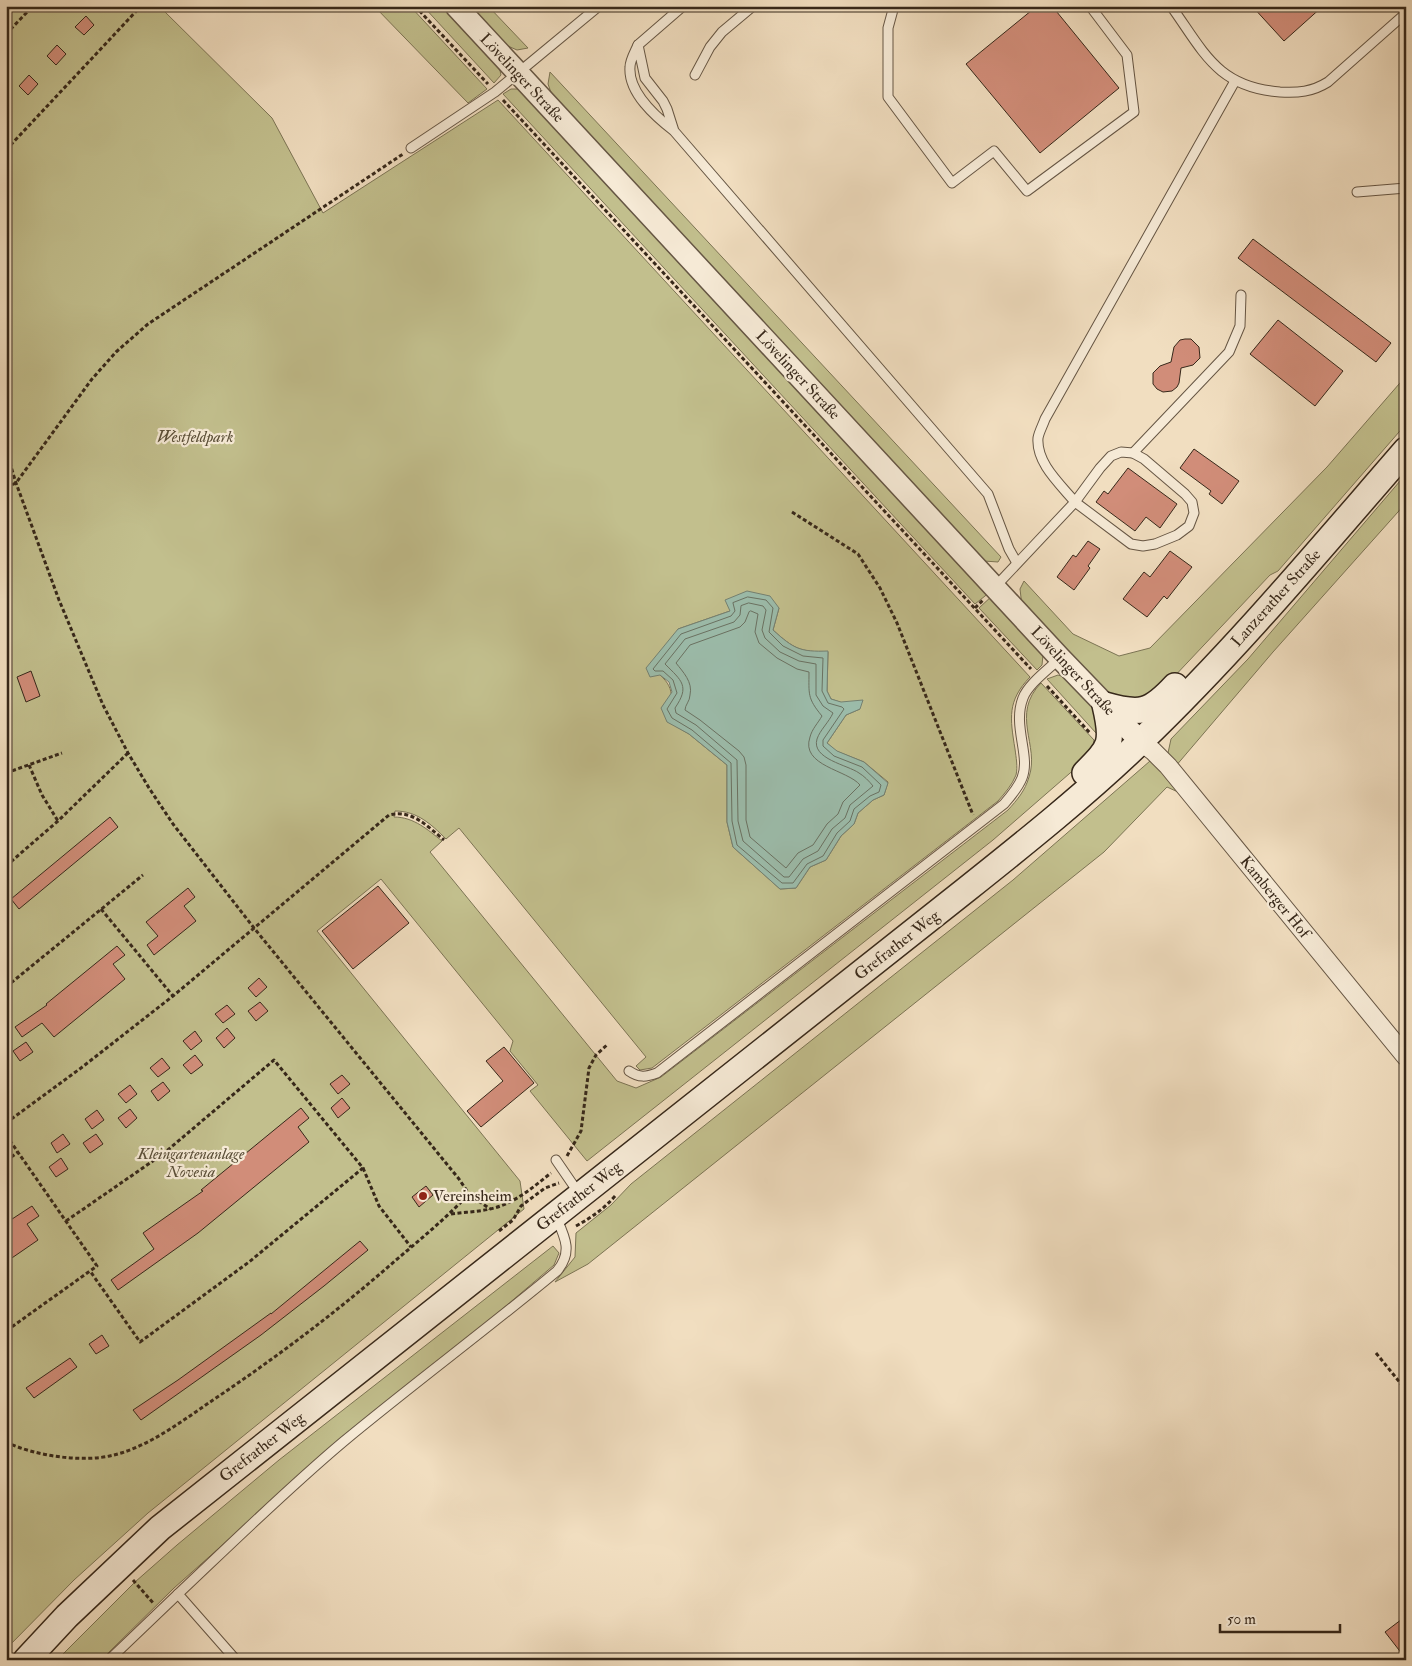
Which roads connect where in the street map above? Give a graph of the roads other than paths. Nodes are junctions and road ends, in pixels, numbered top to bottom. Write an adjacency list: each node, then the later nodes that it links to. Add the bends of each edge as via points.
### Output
1 (456, 6): 10 (street, Lövelinger Straße)
2 (599, 6): 10 (lane)
3 (683, 6): 9 (lane)
4 (753, 6): 11 (lane, via 722,32)
5 (894, 6): 6 (lane, via 888,28 888,97 952,184 994,151 1026,191 1134,112 1127,55)
6 (1090, 6)
7 (1171, 6): 12 (lane, via 1212,64)
8 (1406, 13): 12 (lane, via 1318,89 1294,93 1266,91)
9 (638, 45): 13 (lane, via 645,78 668,109); 13 (lane, via 630,67 631,80 638,94)
10 (519, 74): 14 (lane); 22 (street, Lövelinger Straße)
11 (695, 76)
12 (1235, 81): 20 (lane, via 1038,436 1039,451 1047,468)
13 (674, 131): 21 (lane, via 988,494 1009,549)
14 (411, 148)
15 (1406, 188): 16 (lane)
16 (1357, 192)
17 (1241, 295): 19 (lane, via 1240,326 1229,352)
18 (1406, 450): 23 (main road, Lanzerather Straße)
19 (1133, 453): 20 (lane, via 1121,452 1111,456); 20 (lane, via 1192,502 1194,513 1189,526 1155,544 1131,544)
20 (1075, 502): 21 (lane)
21 (1018, 563): 22 (lane)
22 (994, 588): 24 (street, Lövelinger Straße)
23 (1249, 629): 25 (main road, via 1211,650 1160,702 1146,710 1122,710); 26 (main road, Lanzerather Straße)
24 (1060, 658): 25 (street, Lövelinger Straße); 29 (lane, via 1027,691 1019,724 1023,776 1017,790 1004,804 657,1073 646,1077)
25 (1107, 715): 26 (street, Lövelinger Straße); 27 (main road, via 1110,739 1106,752 974,868)
26 (1141, 742): 27 (main road, Grefrather Weg, via 1046,826); 28 (street, Kamberger Hof, via 1168,766)
27 (967, 889): 31 (main road, Grefrather Weg)
28 (1406, 1057)
29 (629, 1071)
30 (558, 1163): 31 (lane)
31 (580, 1195): 32 (main road, Grefrather Weg)
32 (555, 1214): 33 (lane, via 567,1250 557,1271 306,1474); 34 (main road, Grefrather Weg, via 160,1528 67,1616)
33 (178, 1594): 35 (lane); 36 (lane)
34 (26, 1660)
35 (109, 1660)
36 (236, 1660)

